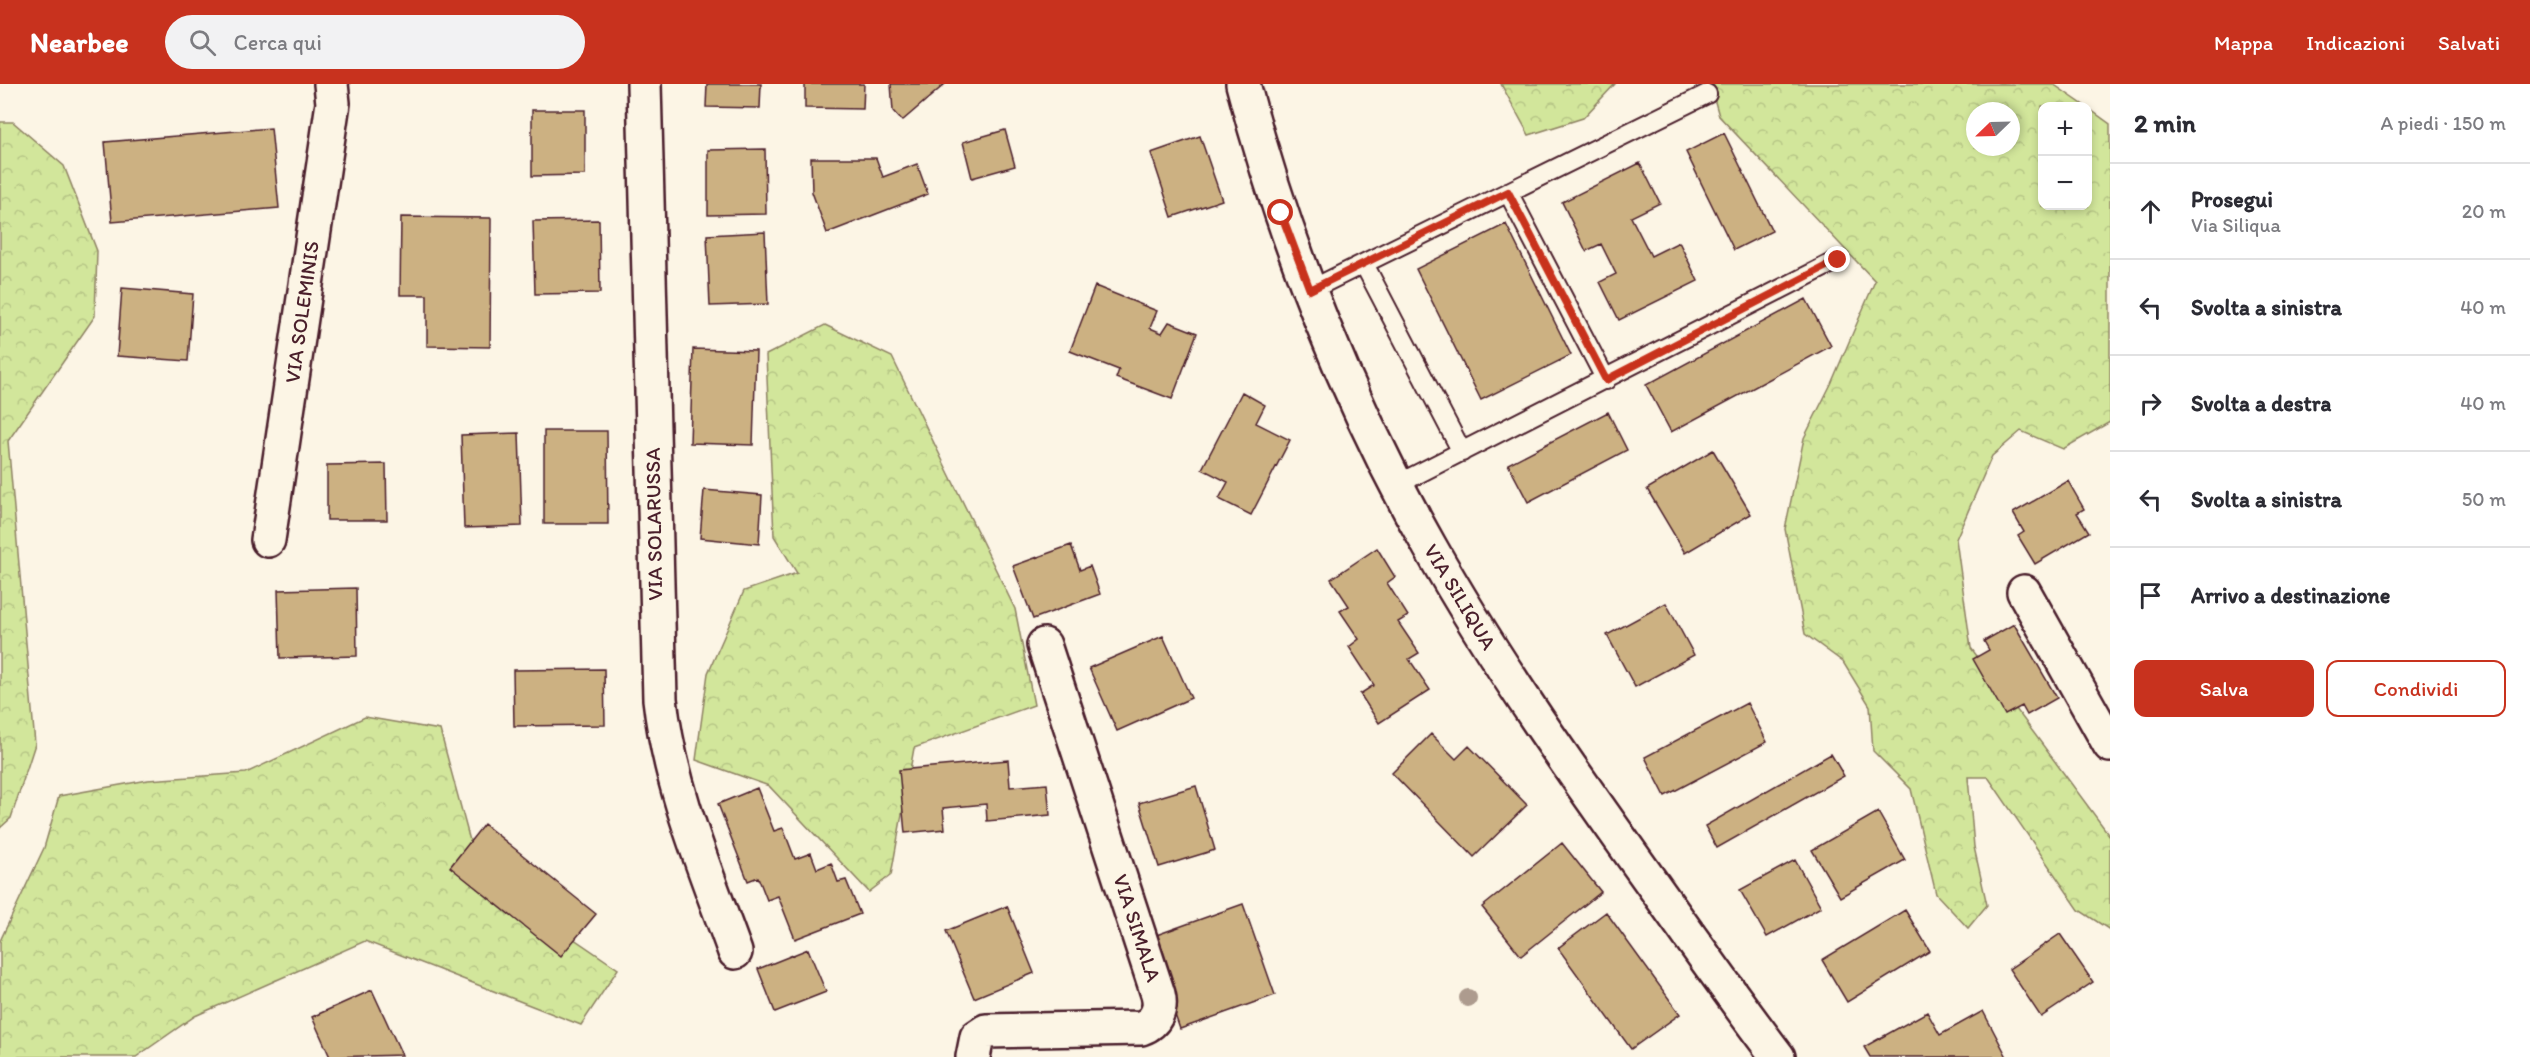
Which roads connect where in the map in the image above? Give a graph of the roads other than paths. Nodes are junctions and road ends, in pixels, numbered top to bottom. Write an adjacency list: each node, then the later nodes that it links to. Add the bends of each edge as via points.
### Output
1 (331, 84): 12 (street, VIA SOLEMINIS, via 333,103)
2 (644, 84): 16 (street, VIA SOLARUSSA, via 660,699 665,742 680,801)
3 (1243, 84): 8 (street, VIA SILIQUA)
4 (1707, 94): 5 (lane)
5 (1508, 192): 7 (lane); 9 (lane)
6 (1838, 260): 9 (lane)
7 (1364, 264): 8 (lane); 10 (lane)
8 (1310, 290): 11 (street, VIA SILIQUA)
9 (1606, 380): 10 (lane)
10 (1462, 452): 11 (lane)
11 (1398, 484): 18 (street, VIA SILIQUA, via 1429,545 1508,677)
12 (268, 540)
13 (2024, 592): 15 (street)
14 (1044, 645): 17 (street, VIA SIMALA, via 1158,994 1158,1011 1155,1019 1141,1028 986,1031 977,1037)
15 (2110, 745)
16 (735, 952)
17 (974, 1057)
18 (1778, 1057)

